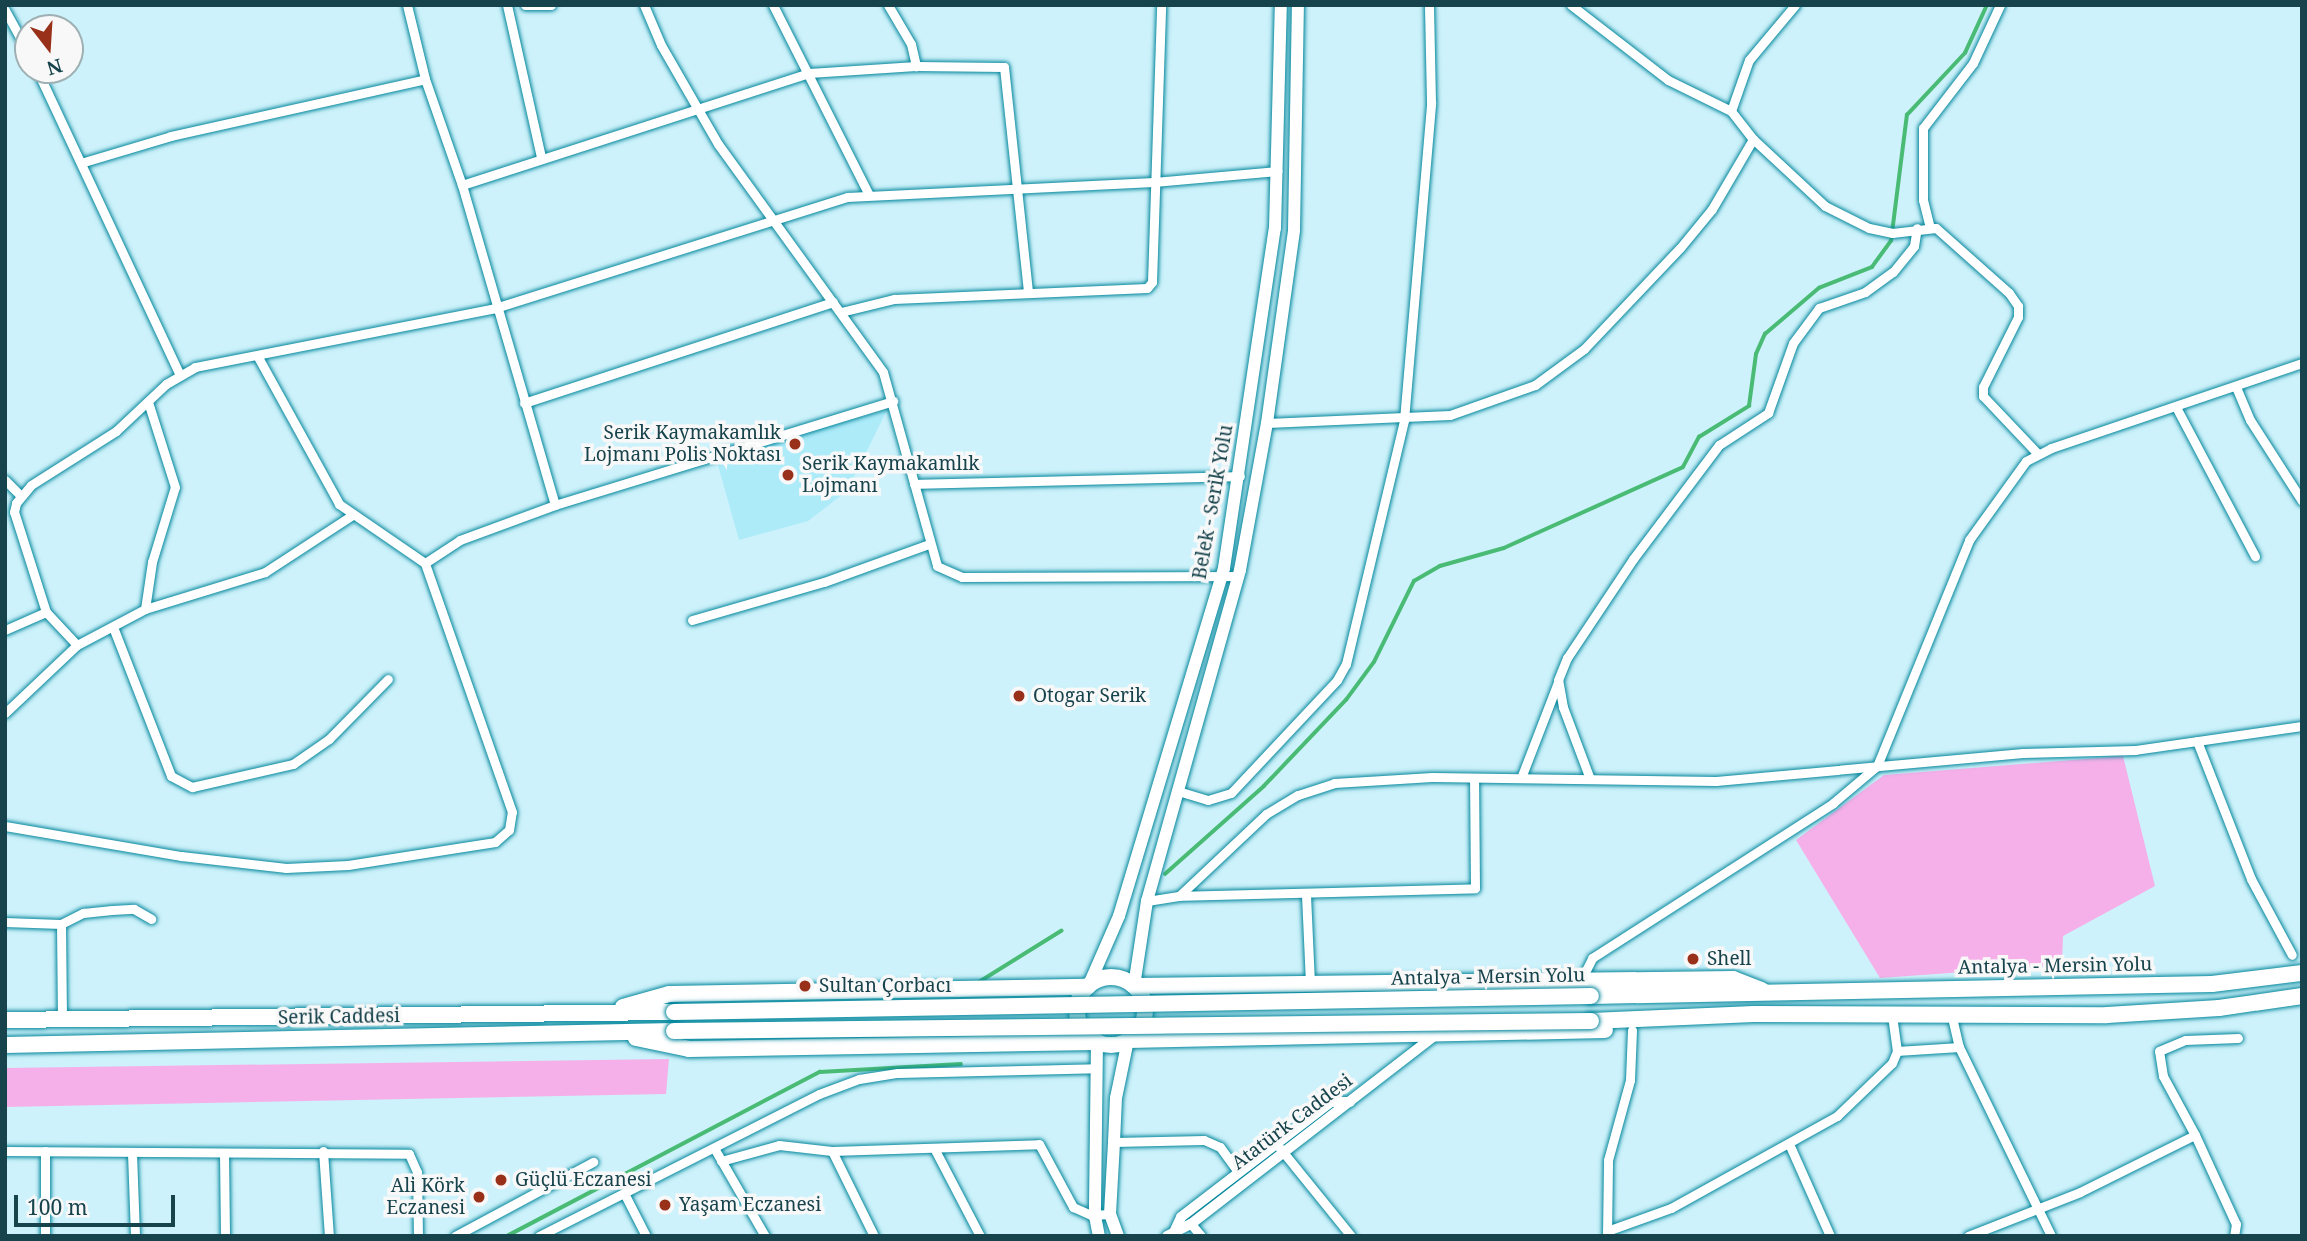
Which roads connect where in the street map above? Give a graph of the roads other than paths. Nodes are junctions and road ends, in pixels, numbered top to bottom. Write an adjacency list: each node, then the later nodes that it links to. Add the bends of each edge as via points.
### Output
1 (407, 5): 19 (street)
2 (506, 5): 24 (street)
3 (525, 5): 4 (street)
4 (551, 5)
5 (644, 5): 21 (street)
6 (773, 5): 18 (street)
7 (888, 5): 17 (street, via 907,35)
8 (1161, 5): 27 (street)
9 (1281, 5): 26 (main road, Belek - Serik Yolu)
10 (1298, 5): 47 (main road, Belek - Serik Yolu, via 1294,230)
11 (1429, 5): 46 (street, via 1431,102)
12 (1571, 5): 22 (street, via 1668,80)
13 (1795, 5): 22 (street, via 1749,60)
14 (2000, 5): 33 (street, via 1973,63 1923,128 1923,200)
15 (5, 10): 16 (street)
16 (14, 26)
17 (916, 66): 18 (street); 29 (street, via 1004,67)
18 (809, 73): 21 (street); 30 (street)
19 (425, 79): 25 (street, via 171,136); 28 (street)
20 (44, 84): 25 (street)
21 (697, 108): 24 (street); 31 (street, via 718,144)
22 (1731, 111): 23 (street)
23 (1753, 139): 32 (street, via 1825,206 1869,228 1892,233); 46 (street, via 1712,209 1680,248 1565,364 1535,385 1481,408)
24 (541, 158): 28 (street)
25 (84, 162): 40 (street)
26 (1278, 171): 27 (street); 49 (main road, Belek - Serik Yolu, via 1275,228)
27 (1154, 182): 29 (street); 34 (street, via 1152,282 1147,288)
28 (462, 185): 36 (street)
29 (1017, 187): 30 (street); 34 (street)
30 (867, 193): 31 (street)
31 (774, 217): 35 (street); 36 (street)
32 (1917, 228): 33 (street); 69 (street, via 1914,246 1893,272 1865,292 1819,308 1793,343 1768,413 1719,445 1592,617)
33 (1930, 228): 48 (street, via 1946,233 2018,306 2018,317 1983,387 1983,396)
34 (1028, 292): 37 (street, via 894,299)
35 (833, 302): 37 (street); 44 (street)
36 (495, 308): 38 (street); 44 (street)
37 (841, 312): 42 (street, via 883,372)
38 (258, 357): 40 (street); 56 (street, via 299,428 320,476)
39 (2302, 363): 41 (street)
40 (179, 373): 43 (street)
41 (2236, 387): 45 (street); 53 (street, via 2250,420)
42 (893, 401): 51 (street); 54 (street)
43 (148, 402): 52 (street, via 116,430); 62 (street, via 175,487 152,562)
44 (524, 403): 54 (street)
45 (2176, 407): 48 (street); 58 (street)
46 (1404, 420): 47 (street); 77 (street, via 1340,676 1231,793 1208,800)
47 (1266, 423): 61 (main road, Belek - Serik Yolu)
48 (2037, 453): 73 (street, via 2026,461 1969,540)
49 (1240, 476): 51 (street); 60 (main road, Belek - Serik Yolu)
50 (5, 480): 52 (street)
51 (914, 484): 57 (street)
52 (20, 495): 55 (street)
53 (2302, 501)
54 (555, 505): 59 (street, via 460,540)
55 (9, 514): 63 (street)
56 (351, 516): 59 (street); 62 (street, via 265,572)
57 (929, 544): 60 (street, via 937,566 954,577); 64 (street, via 824,582)
58 (2255, 556)
59 (425, 563): 78 (street, via 512,811 503,837 486,844 348,865 286,868 181,856)
60 (1221, 576): 61 (street); 90 (main road, Belek - Serik Yolu, via 1119,916)
61 (1238, 576): 77 (main road, Belek - Serik Yolu)
62 (145, 610): 65 (street)
63 (46, 612): 66 (street); 67 (street)
64 (692, 620)
65 (113, 627): 67 (street); 68 (street, via 171,776 192,788 293,764 328,739)
66 (5, 630)
67 (77, 645): 70 (street)
68 (388, 679)
69 (1558, 680): 75 (street); 76 (street, via 1563,707)
70 (5, 713)
71 (2302, 726): 72 (street)
72 (2197, 741): 73 (street, via 2135,750 2023,753); 85 (street, via 2251,879)
73 (1877, 766): 76 (street, via 1716,781); 87 (street, via 1833,803 1592,958)
74 (1474, 778): 75 (street); 79 (street, via 1475,888); 80 (street, via 1356,780 1297,795 1266,814)
75 (1521, 778): 76 (street)
76 (1590, 779)
77 (1178, 791): 81 (main road, Belek - Serik Yolu)
78 (5, 826)
79 (1306, 895): 80 (street); 88 (street)
80 (1179, 896): 81 (street)
81 (1147, 901): 89 (main road, Belek - Serik Yolu)
82 (150, 919): 84 (street, via 134,909 112,909 83,913)
83 (5, 922): 84 (street)
84 (61, 924): 98 (street)
85 (2292, 955)
86 (2302, 973): 91 (highway, Antalya - Mersin Yolu, via 2212,984)
87 (1581, 980): 88 (highway); 91 (highway, via 1733,979)
88 (1310, 983): 89 (highway)
89 (1134, 986): 90 (highway, via 1105,978); 104 (highway, via 1145,1015)
90 (1088, 987): 94 (highway, via 669,994); 105 (highway, via 1079,1001 1078,1017 1084,1032)
91 (1770, 994): 93 (highway, Antalya - Mersin Yolu, bridge)
92 (2302, 996): 95 (highway, via 2219,1008 2107,1015)
93 (674, 1012): 94 (highway, Serik Caddesi)
94 (605, 1013): 98 (highway, Serik Caddesi)
95 (1951, 1013): 97 (highway); 107 (street)
96 (1755, 1014): 97 (highway); 100 (highway); 101 (highway, Serik Caddesi, bridge, via 1591,1021)
97 (1892, 1014): 108 (street)
98 (62, 1018): 99 (highway, Serik Caddesi)
99 (5, 1020)
100 (1632, 1030): 102 (highway); 131 (street, via 1630,1080 1608,1160)
101 (606, 1032): 105 (highway, via 689,1049); 106 (highway, Serik Caddesi)
102 (1437, 1034): 104 (highway); 115 (street, Atatürk Caddesi, via 1350,1102)
103 (2238, 1038): 110 (street, via 2185,1040 2160,1051 2163,1076)
104 (1128, 1040): 105 (highway); 111 (main road, via 1116,1098)
105 (1097, 1042): 109 (main road)
106 (5, 1045)
107 (1959, 1047): 108 (street); 126 (street)
108 (1897, 1051): 112 (street, via 1892,1063 1855,1101)
109 (1096, 1068): 113 (street, via 879,1075 819,1094); 128 (main road)
110 (2195, 1135): 126 (street, via 2080,1192); 150 (street, via 2236,1224)
111 (1114, 1142): 124 (street, via 1204,1140 1220,1147); 127 (main road)
112 (1790, 1146): 131 (street, via 1671,1208); 147 (street)
113 (714, 1148): 122 (street); 125 (street)
114 (934, 1148): 118 (street); 128 (street, via 1039,1144 1070,1203); 142 (street)
115 (1280, 1148): 124 (street); 129 (street, Atatürk Caddesi); 146 (street)
116 (5, 1151): 117 (street)
117 (45, 1151): 120 (street); 132 (street)
118 (832, 1151): 122 (street, via 779,1144); 141 (street)
119 (323, 1152): 121 (street); 135 (street); 136 (street, via 409,1154 417,1172)
120 (132, 1153): 121 (street); 133 (street)
121 (224, 1153): 134 (street)
122 (721, 1161): 140 (street)
123 (593, 1162): 137 (street)
124 (1238, 1172): 130 (street, via 1181,1217)
125 (624, 1193): 138 (street); 139 (street)
126 (2038, 1205): 148 (street); 149 (street)
127 (1110, 1214): 128 (street); 144 (main road)
128 (1095, 1216): 143 (main road)
129 (1191, 1224): 130 (street, Atatürk Caddesi); 145 (street)
130 (1171, 1233)
131 (1607, 1233)
132 (45, 1236)
133 (135, 1236)
134 (225, 1236)
135 (329, 1236)
136 (418, 1236)
137 (455, 1236)
138 (540, 1236)
139 (646, 1236)
140 (765, 1236)
141 (874, 1236)
142 (980, 1236)
143 (1099, 1236)
144 (1118, 1236)
145 (1201, 1236)
146 (1351, 1236)
147 (1830, 1236)
148 (1968, 1236)
149 (2051, 1236)
150 (2234, 1236)

